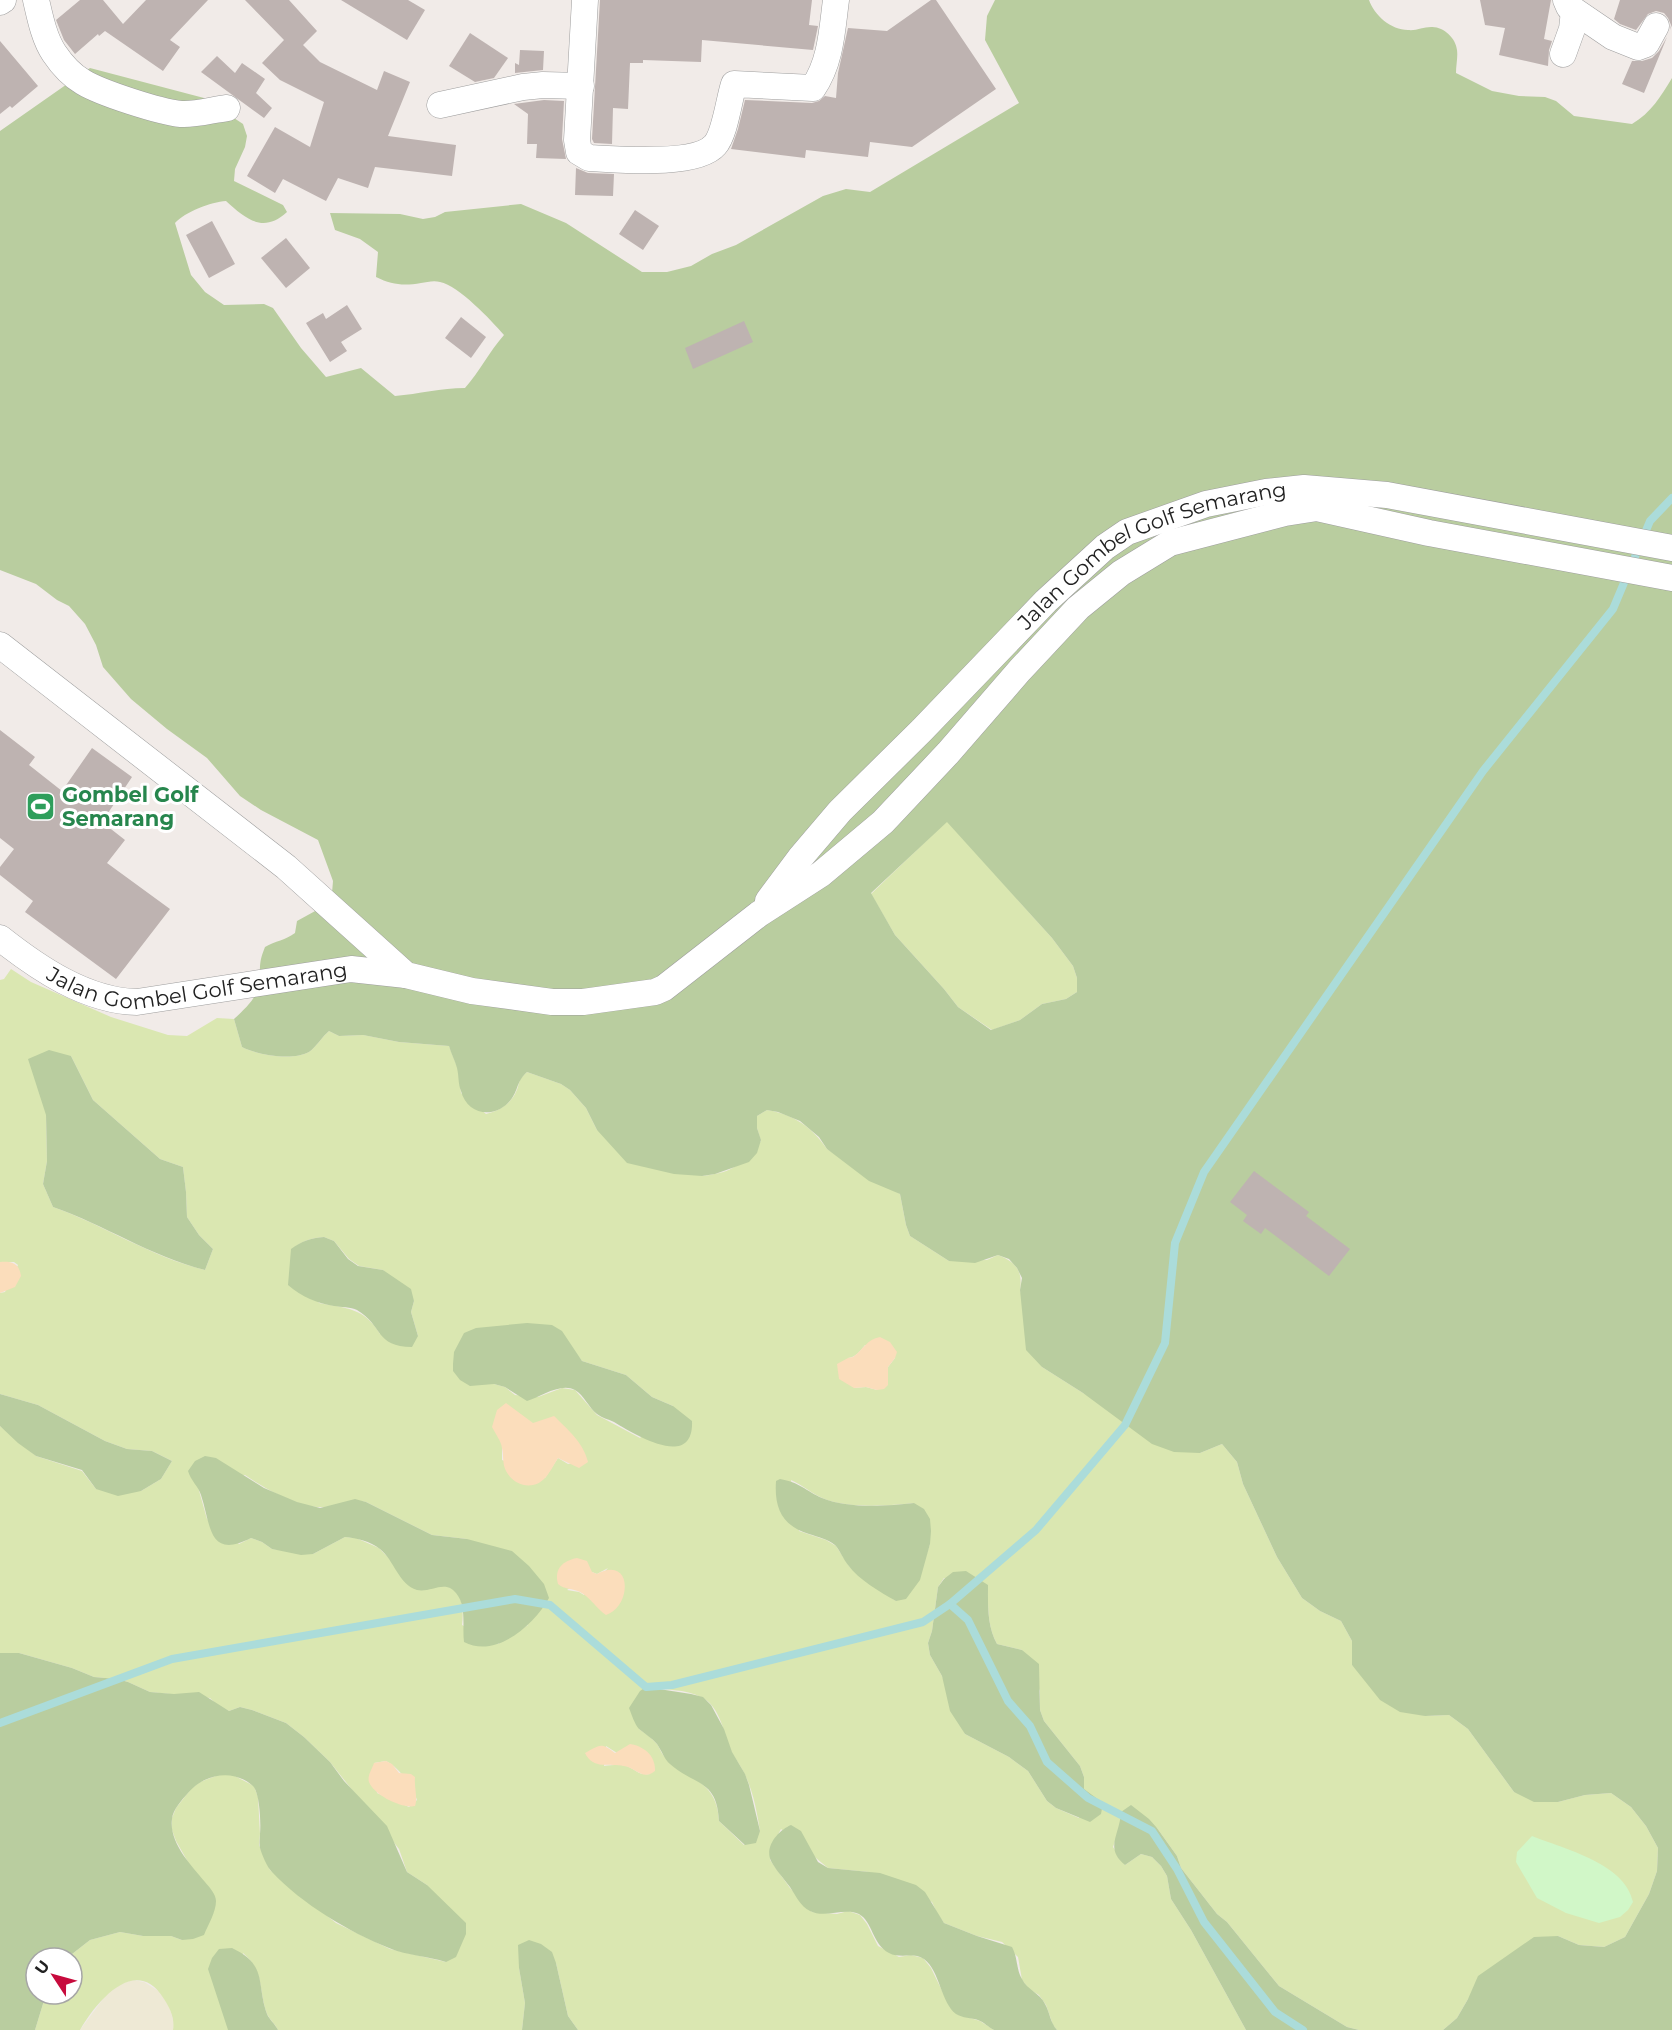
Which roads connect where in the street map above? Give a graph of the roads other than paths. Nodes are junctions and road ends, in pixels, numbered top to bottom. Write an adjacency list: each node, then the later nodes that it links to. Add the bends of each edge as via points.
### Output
1 (36, 0): 9 (street, via 52,51 66,69 88,84 145,106 181,114)
2 (585, 0): 7 (street)
3 (836, 0): 7 (street, via 828,55 813,88 734,84 721,136 714,147 694,155 666,160 583,156 577,146)
4 (1570, 5): 5 (street, via 1613,37 1638,47 1646,44); 6 (street, via 1572,28)
5 (1656, 26)
6 (1563, 54)
7 (581, 86): 8 (street, via 523,87)
8 (440, 105)
9 (227, 108)
10 (1166, 531): 11 (street, Jalan Gombel Golf Semarang, via 1206,504 1304,488 1387,495); 12 (street, Jalan Gombel Golf Semarang, via 1317,508); 14 (street, Jalan Gombel Golf Semarang, via 1127,532 1105,547 1046,600); 15 (street, Jalan Gombel Golf Semarang, via 1078,608)
11 (1655, 544): 12 (street)
12 (1647, 574)
13 (0, 645): 18 (street, Jalan Gombel Golf Semarang, via 286,867)
14 (922, 730): 15 (street); 16 (street, Jalan Gombel Golf Semarang, via 840,811)
15 (948, 753): 16 (street, Jalan Gombel Golf Semarang, via 883,822 830,867)
16 (759, 914): 18 (street, Jalan Gombel Golf Semarang, via 655,992 552,1002 472,991)
17 (0, 938): 18 (street, Jalan Gombel Golf Semarang, via 29,961 89,993 119,1002 351,969)
18 (406, 975)

